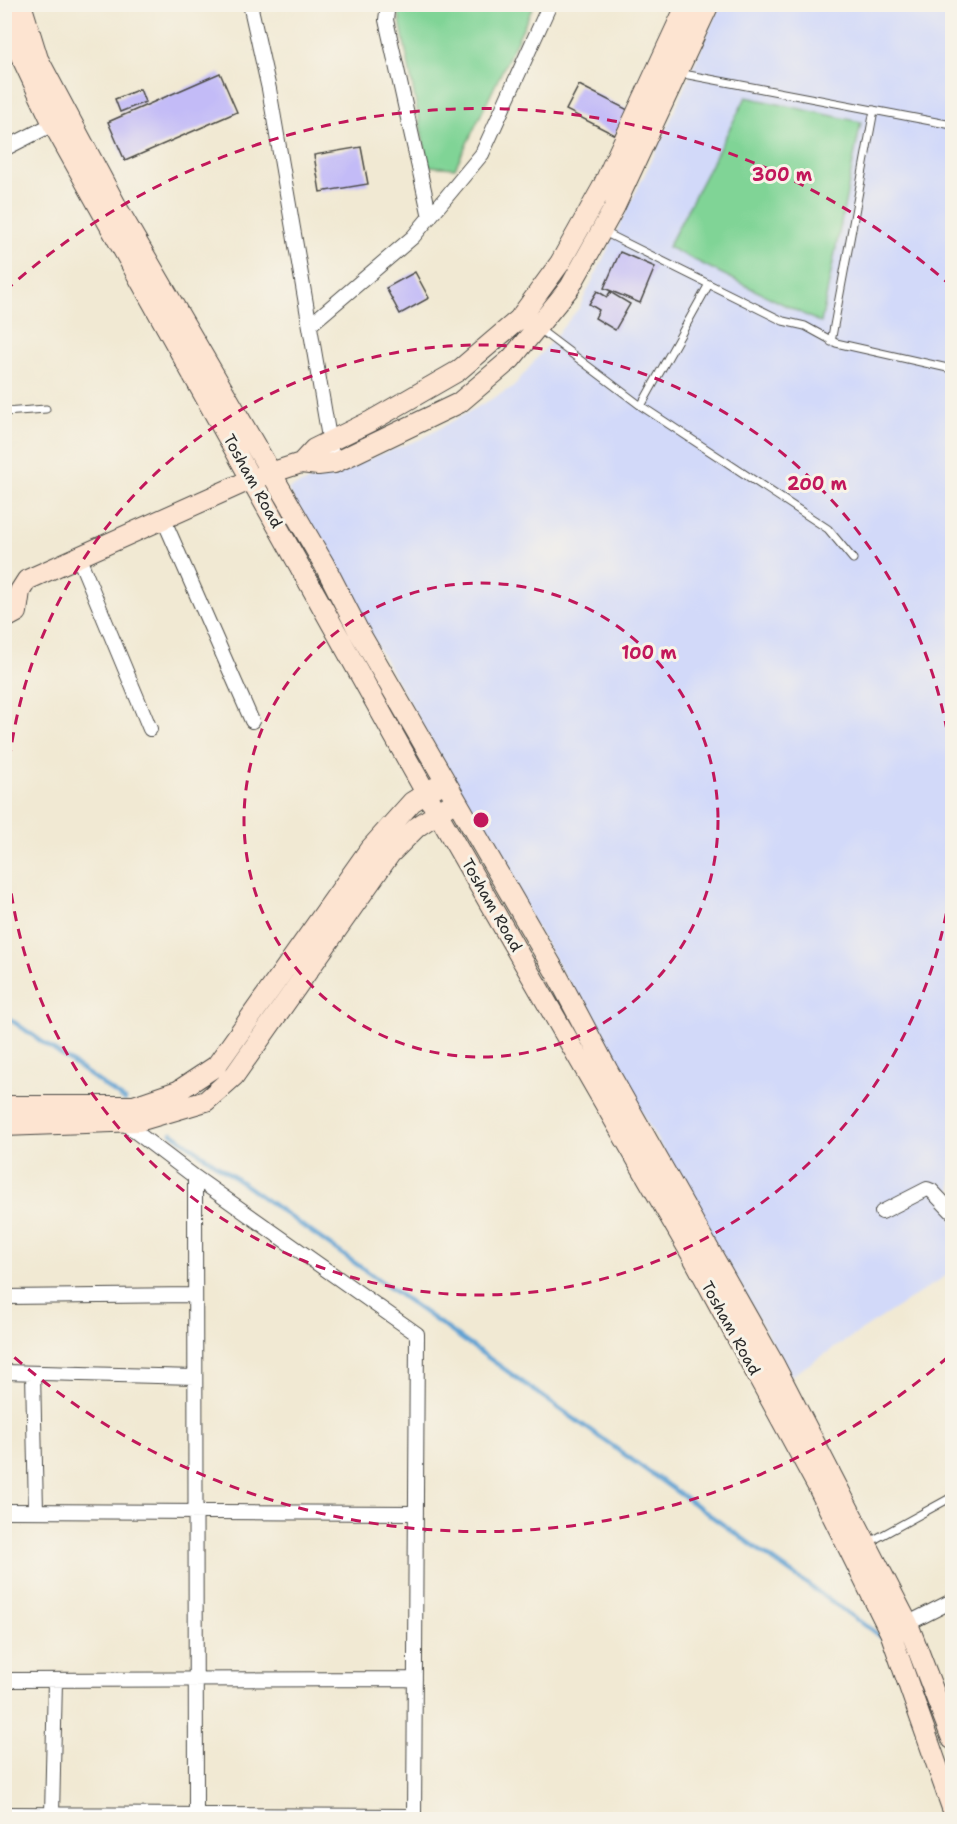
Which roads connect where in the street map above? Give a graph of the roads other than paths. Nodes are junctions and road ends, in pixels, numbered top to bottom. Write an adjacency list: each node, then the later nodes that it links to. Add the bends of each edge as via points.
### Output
1 (21, 4): 30 (main road, Tosham Road, via 38,59)
2 (250, 4): 18 (street, via 269,88)
3 (388, 4): 14 (street, via 386,20)
4 (550, 4): 14 (street, via 482,154)
5 (687, 4): 8 (main road)
6 (709, 4): 9 (main road)
7 (4, 14): 11 (main road, Tosham Road)
8 (660, 63): 9 (lane); 15 (main road)
9 (677, 73): 10 (lane); 16 (main road)
10 (874, 110): 12 (lane); 20 (lane)
11 (53, 124): 13 (street); 30 (main road, Tosham Road)
12 (952, 124)
13 (4, 149)
14 (430, 217): 18 (street, via 414,237)
15 (584, 222): 16 (lane); 23 (main road, via 519,319 458,371)
16 (602, 231): 17 (lane); 19 (main road, via 570,287)
17 (709, 284): 20 (lane, via 783,321 813,330); 22 (lane)
18 (310, 325): 27 (street)
19 (537, 327): 22 (lane); 26 (main road, via 511,359 459,403)
20 (831, 342): 21 (lane)
21 (952, 369)
22 (642, 406): 33 (lane, via 828,530)
23 (393, 408): 26 (main road); 27 (main road)
24 (45, 409): 25 (lane)
25 (4, 412)
26 (404, 430): 29 (main road)
27 (329, 440): 28 (main road); 29 (street)
28 (301, 463): 29 (main road); 30 (main road)
29 (334, 463)
30 (261, 476): 31 (main road); 37 (main road, Tosham Road, via 324,564); 38 (main road, Tosham Road)
31 (163, 518): 32 (main road); 35 (street)
32 (79, 558): 34 (main road, via 27,580 20,591 17,612); 36 (street)
33 (853, 559)
34 (4, 619)
35 (252, 721)
36 (150, 729)
37 (444, 783): 38 (main road); 39 (main road, Tosham Road)
38 (426, 793): 39 (main road, Tosham Road); 41 (main road, via 388,825 216,1066 178,1091 134,1106)
39 (447, 807): 42 (main road, via 417,827 390,854 234,1076 206,1101); 57 (main road, Tosham Road, via 556,973 776,1366); 60 (main road, Tosham Road, via 818,1487)
40 (4, 1106): 41 (main road)
41 (101, 1106): 42 (street)
42 (123, 1122): 43 (main road); 44 (street)
43 (4, 1126)
44 (195, 1177): 47 (street); 56 (street, via 417,1334)
45 (882, 1212): 46 (street, via 927,1189)
46 (952, 1212)
47 (195, 1295): 48 (street); 51 (street)
48 (4, 1297)
49 (4, 1372): 50 (street)
50 (33, 1373): 51 (street); 54 (street)
51 (195, 1377): 55 (street)
52 (952, 1497): 57 (lane)
53 (4, 1511): 54 (street)
54 (36, 1511): 55 (street)
55 (196, 1511): 56 (street); 61 (street)
56 (416, 1513): 62 (street)
57 (868, 1543): 59 (main road, Tosham Road)
58 (952, 1601): 59 (street)
59 (908, 1624): 60 (street); 65 (main road, Tosham Road)
60 (890, 1632): 66 (main road, Tosham Road)
61 (196, 1679): 62 (street); 64 (street); 70 (street)
62 (415, 1679): 71 (street)
63 (4, 1680): 64 (street)
64 (55, 1680): 69 (street)
65 (952, 1739)
66 (948, 1780): 67 (main road, Tosham Road)
67 (952, 1808)
68 (4, 1814): 69 (street)
69 (52, 1815): 70 (street)
70 (197, 1818): 71 (street)
71 (414, 1818)

